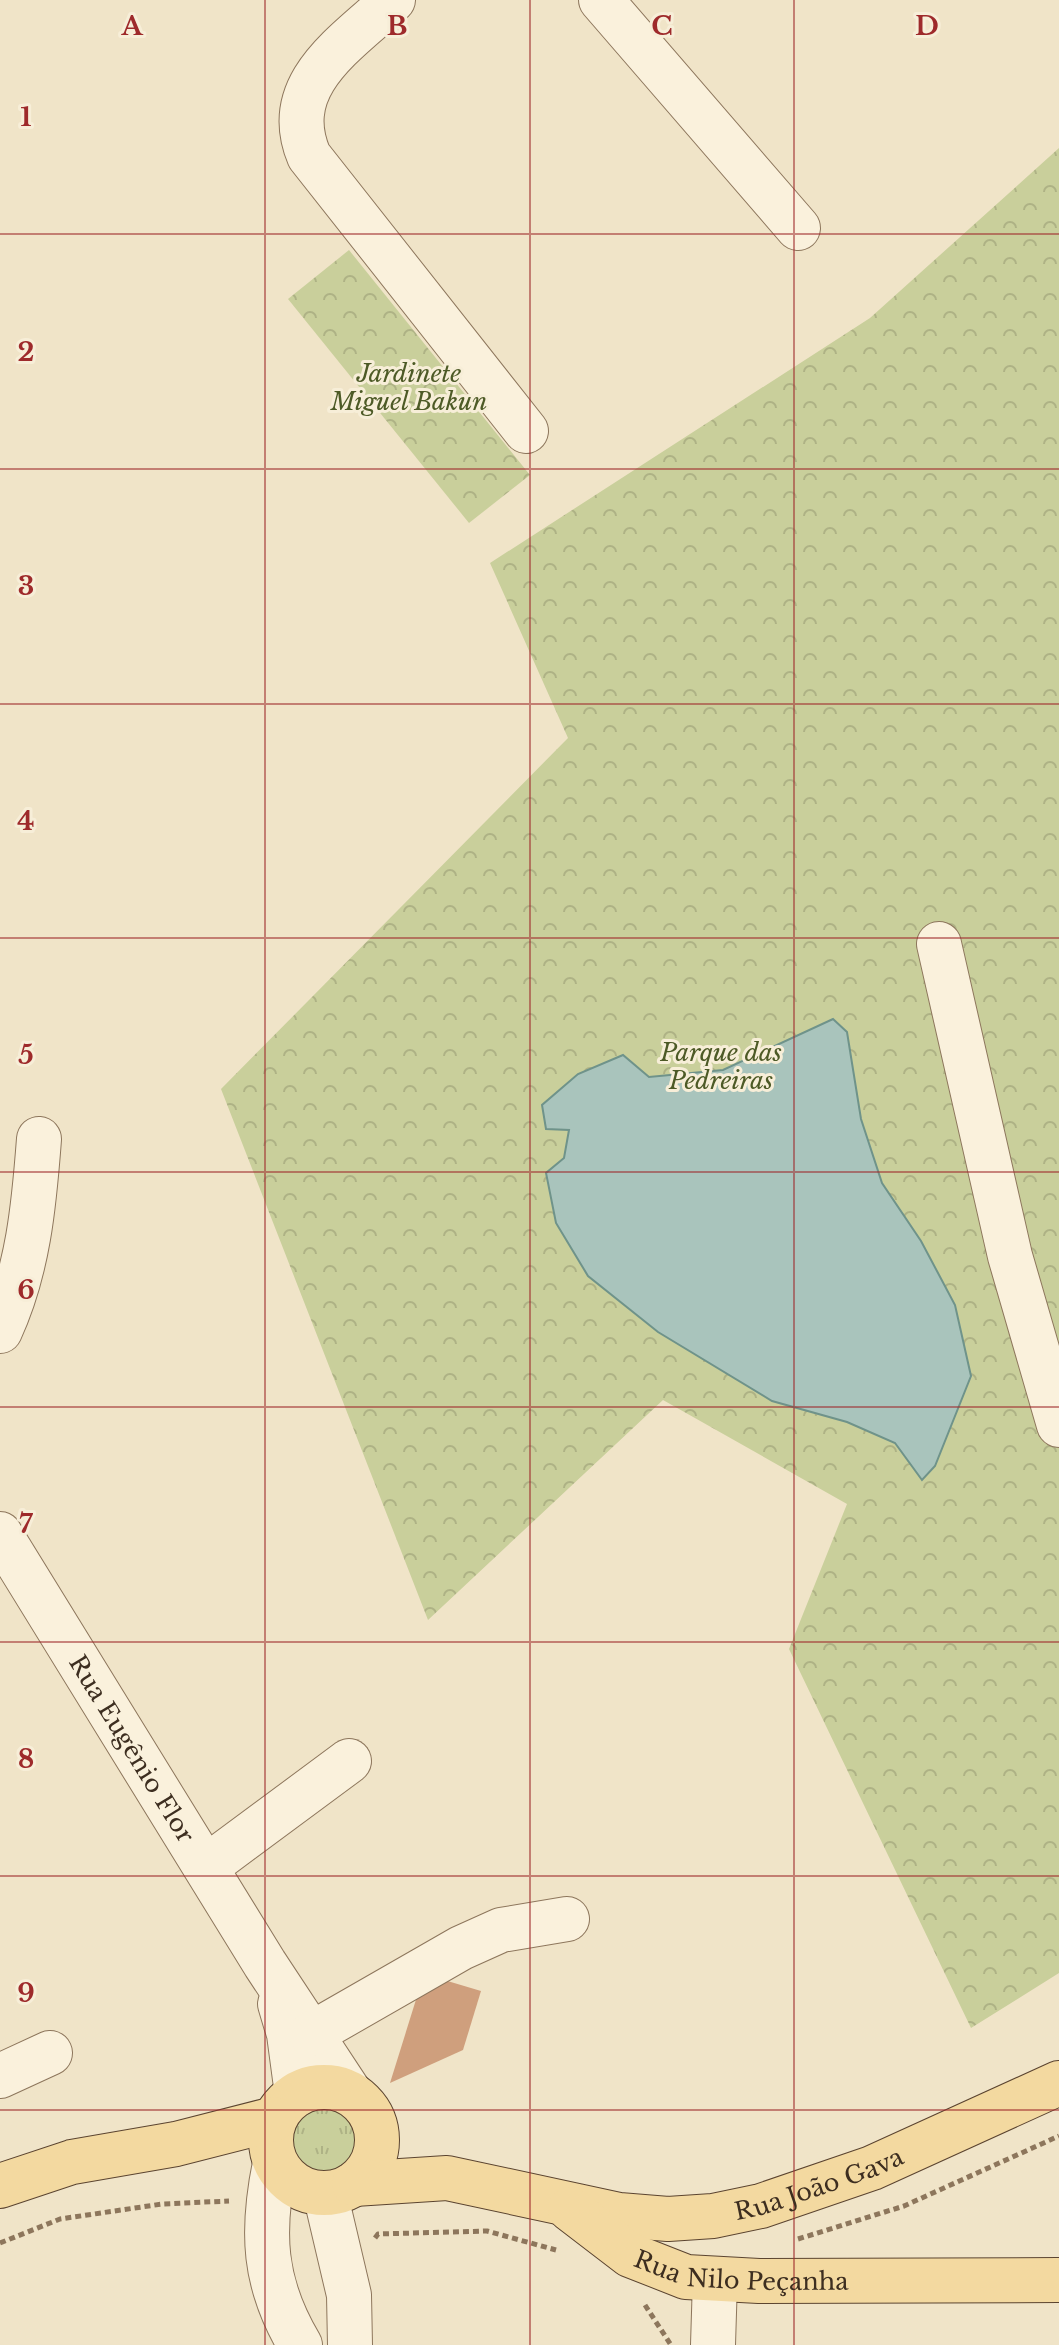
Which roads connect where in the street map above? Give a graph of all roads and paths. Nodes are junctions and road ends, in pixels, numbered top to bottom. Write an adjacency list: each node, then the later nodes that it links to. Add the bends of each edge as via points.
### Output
1 (393, 0): 4 (street, via 322,67 299,111 300,135 309,156)
2 (601, 0): 3 (street)
3 (798, 228)
4 (526, 431)
5 (939, 944): 8 (street, via 1010,1256)
6 (39, 1139): 7 (street, via 25,1264)
7 (0, 1331)
8 (1059, 1425)
9 (0, 1534): 11 (street, Rua Eugênio Flor)
10 (349, 1761): 11 (street)
11 (206, 1867): 13 (street, Rua Eugênio Flor)
12 (567, 1919): 14 (street, via 501,1930)
13 (265, 1964): 14 (street, Rua Eugênio Flor); 19 (street, Rua Eugênio Flor, via 289,2034)
14 (311, 2034): 18 (street, Rua Eugênio Flor)
15 (50, 2053): 16 (street)
16 (0, 2076)
17 (1059, 2083): 26 (main road, Rua João Gava, via 872,2168 761,2206 668,2219)
18 (361, 2104): 19 (main road, via 324,2086); 23 (main road, Rua Nilo Peçanha, via 394,2143); 25 (main road, via 378,2140 376,2153 371,2165)
19 (285, 2106): 21 (main road); 22 (main road, via 271,2148)
20 (1059, 2136): 29 (path, via 904,2206 767,2249)
21 (176, 2144): 22 (main road); 24 (main road, via 72,2162)
22 (275, 2163): 25 (main road, via 296,2185); 30 (street, via 265,2212 266,2237 280,2307)
23 (447, 2178): 25 (main road, Rua Nilo Peçanha); 26 (main road, Rua Nilo Peçanha)
24 (0, 2186)
25 (340, 2188): 31 (street)
26 (563, 2204): 27 (main road, Rua Nilo Peçanha, via 630,2255 656,2268)
27 (715, 2280): 29 (main road, Rua Nilo Peçanha); 32 (street)
28 (1059, 2280): 29 (main road, Rua Nilo Peçanha)
29 (759, 2281)
30 (300, 2345)
31 (350, 2345)
32 (713, 2345)

